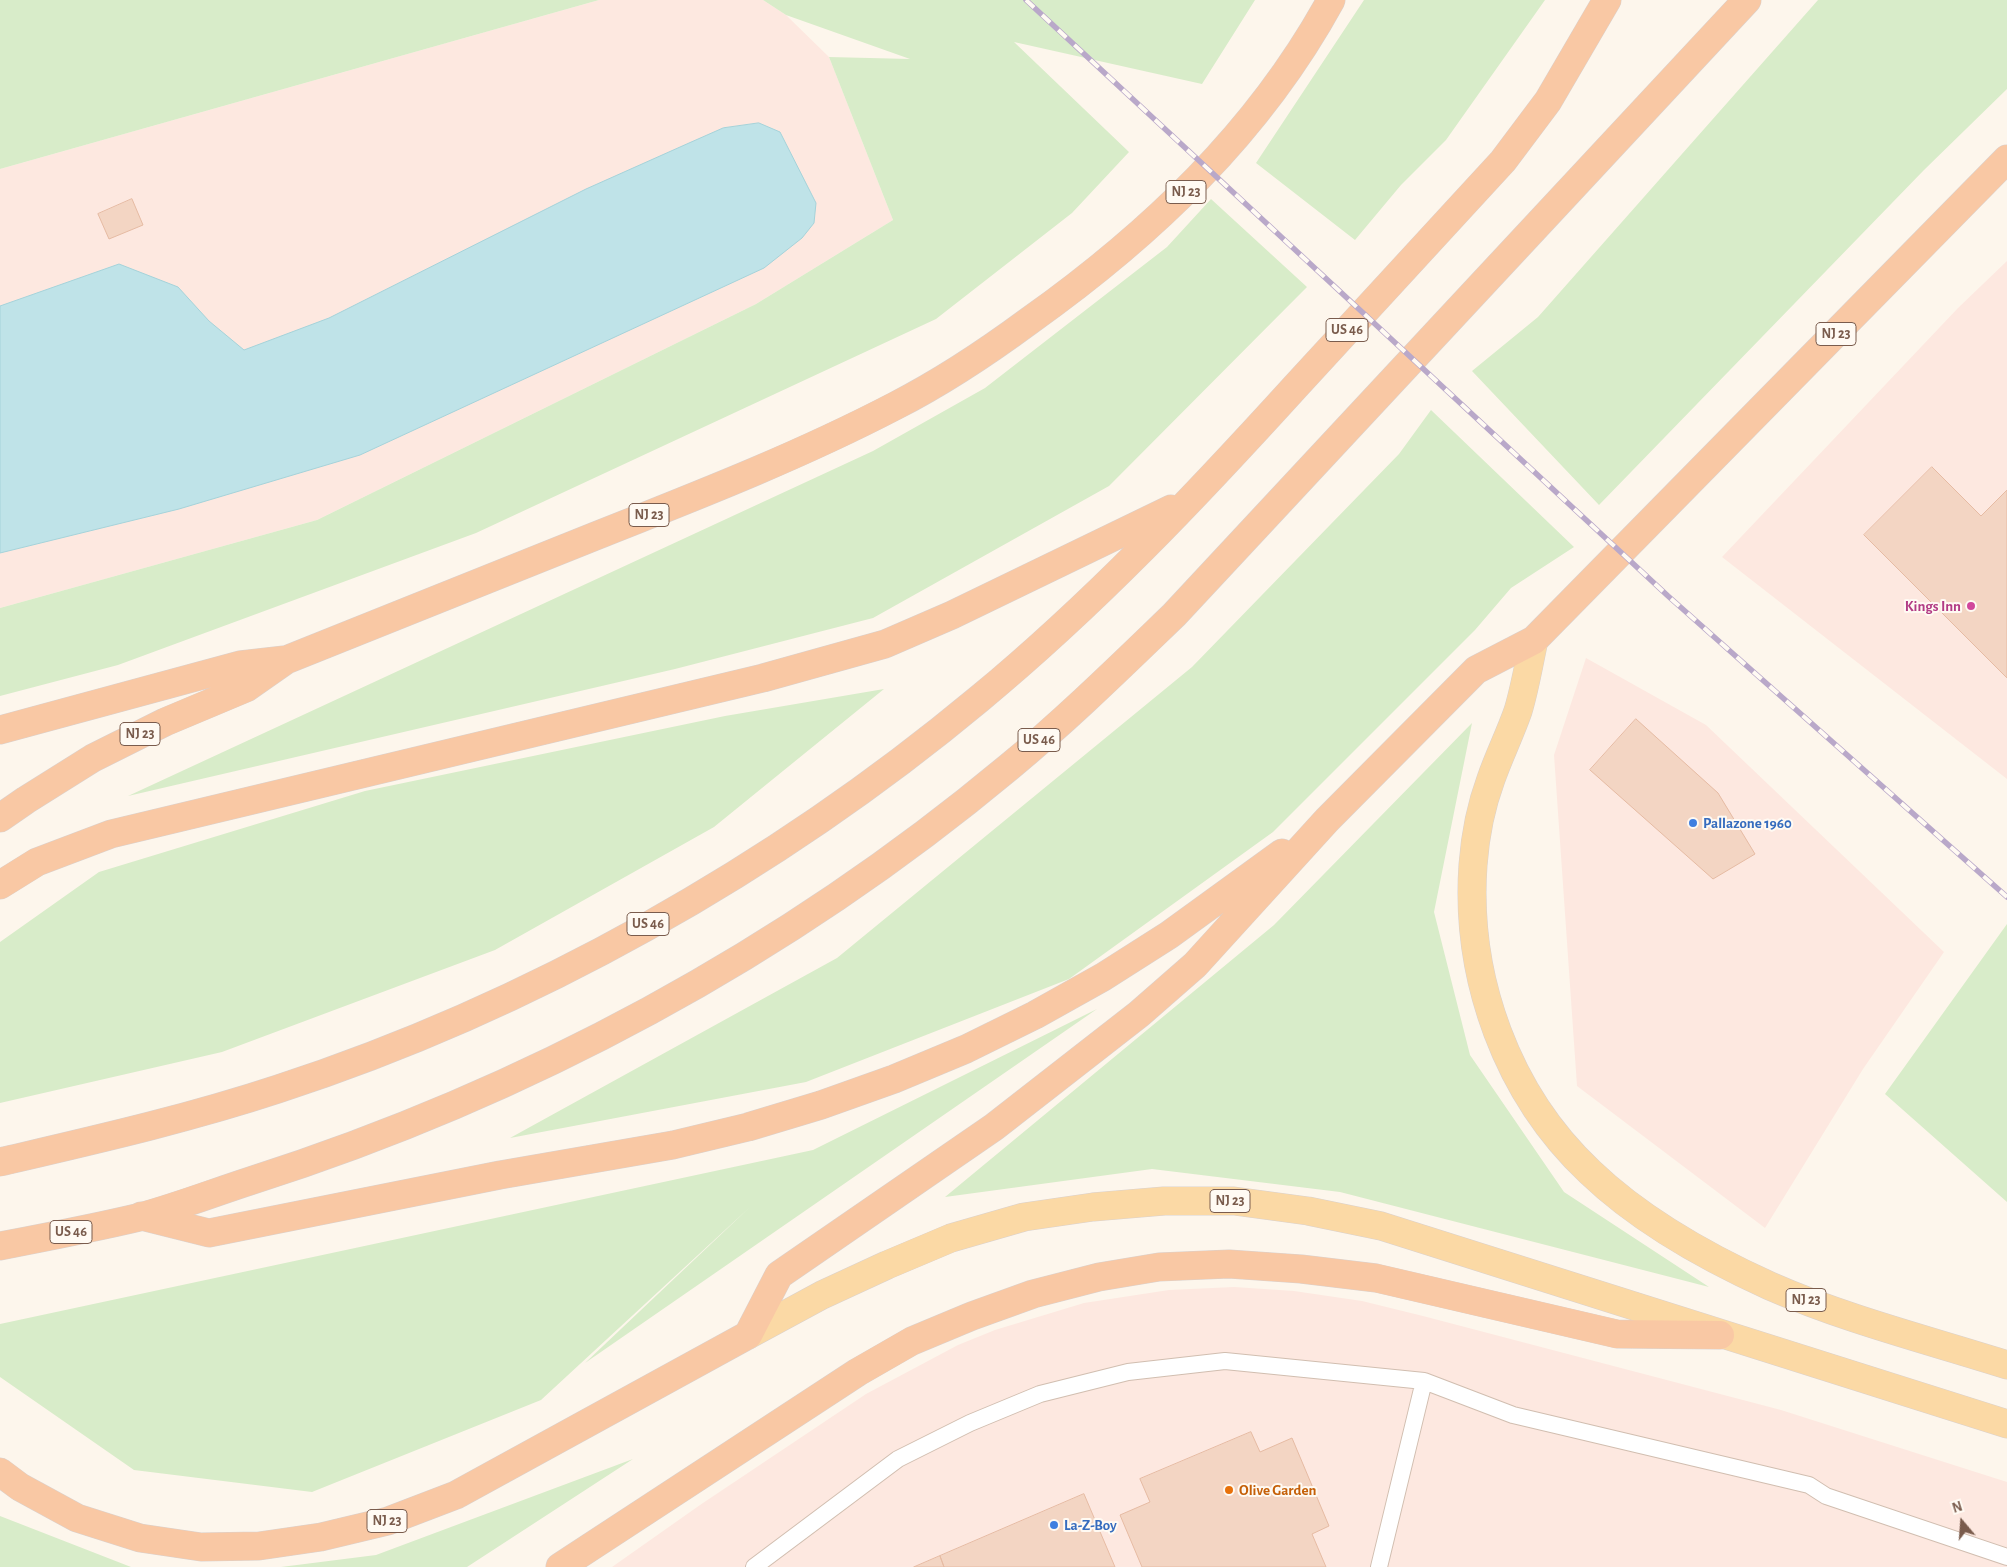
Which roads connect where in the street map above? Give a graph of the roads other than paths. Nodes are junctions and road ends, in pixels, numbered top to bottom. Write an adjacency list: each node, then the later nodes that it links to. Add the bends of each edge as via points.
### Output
1 (1331, 0): 7 (highway, NJ 23, via 1245,126 1194,185 1086,281 962,367 896,405 764,469)
2 (1607, 0): 5 (highway, US 46, via 1548,101 1502,160)
3 (1747, 0): 13 (highway, US 46, via 1174,615 1094,693 920,837 828,902 730,965 627,1024 522,1076 416,1123 312,1161)
4 (2007, 159): 6 (highway, NJ 23)
5 (1192, 499): 11 (highway, via 885,644 762,678 111,834 37,862); 12 (highway, US 46, via 1099,591 972,705 846,800 764,856 671,912 576,964 381,1052 282,1088 182,1119)
6 (1534, 640): 10 (highway, via 1476,670); 17 (main road, NJ 23, via 1518,710 1490,781 1479,822 1472,906 1475,949 1496,1032 1535,1107 1590,1172 1622,1199 1674,1236 1730,1267 1815,1304)
7 (286, 660): 8 (highway, via 240,664); 9 (highway, NJ 23, via 246,688 165,722 93,758)
8 (0, 730)
9 (0, 818)
10 (1327, 820): 13 (highway, via 1169,934 1103,977 966,1049 894,1080 822,1105 673,1145 500,1175 209,1233); 15 (highway, via 1195,965 1139,1014 994,1127 779,1275)
11 (0, 885)
12 (0, 1162)
13 (141, 1216): 14 (highway, US 46)
14 (0, 1246)
15 (748, 1335): 16 (main road, NJ 23, via 822,1295 951,1238 1024,1218 1093,1207 1164,1201 1234,1201 1308,1211 1381,1226); 20 (highway, NJ 23, via 456,1494 388,1521 321,1538 259,1546 201,1547 140,1538 78,1518 20,1487)
16 (1720, 1335): 19 (main road, NJ 23); 22 (highway, via 1617,1334 1376,1278 1301,1269 1229,1264 1159,1267 1098,1277 1033,1294 912,1341 858,1372)
17 (2007, 1365)
18 (1424, 1381): 21 (lane, via 1513,1414 1809,1485 1826,1496); 23 (lane, via 1225,1361 1128,1372 1040,1394 970,1423 898,1459); 24 (lane)
19 (2007, 1424)
20 (0, 1472)
21 (2007, 1557)
22 (560, 1567)
23 (754, 1567)
24 (1379, 1567)

